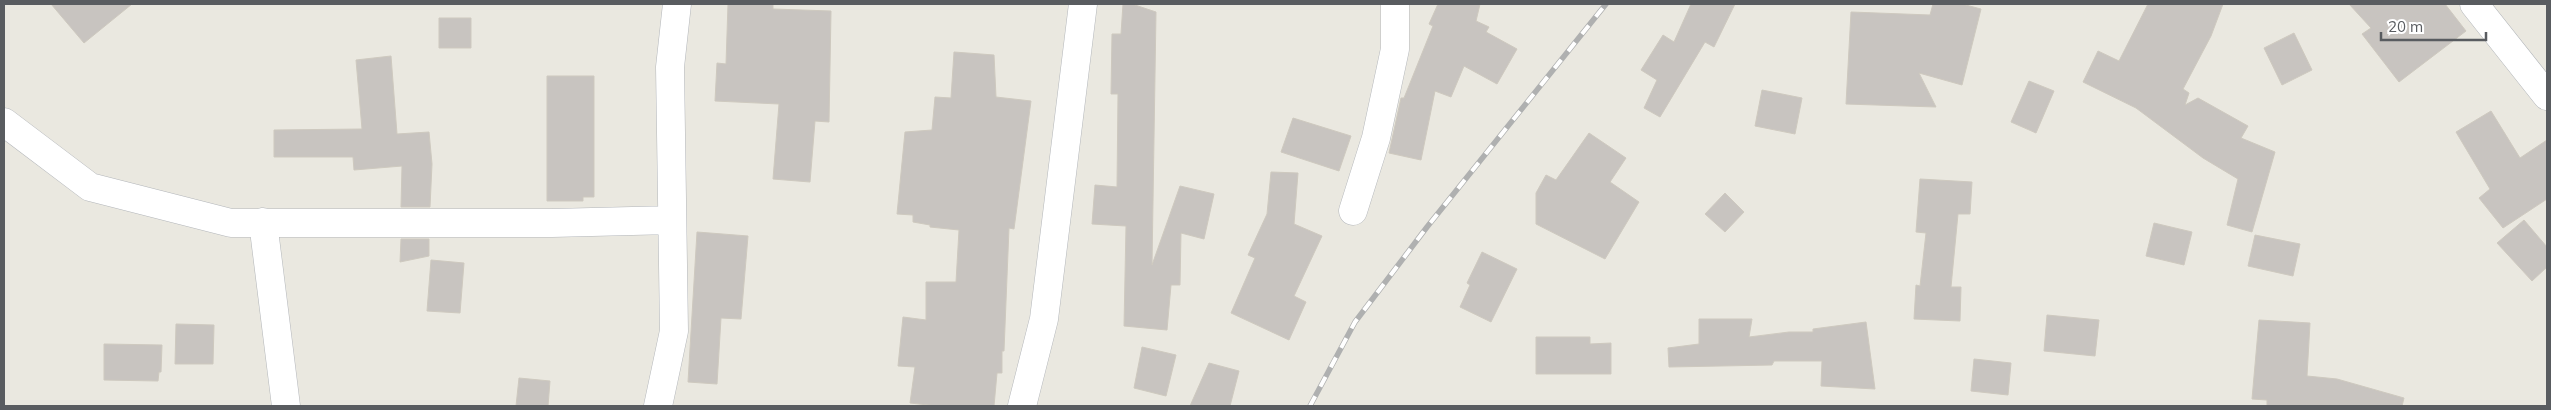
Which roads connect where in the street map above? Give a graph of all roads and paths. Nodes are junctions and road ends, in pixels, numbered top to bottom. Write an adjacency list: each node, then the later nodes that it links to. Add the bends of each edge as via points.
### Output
1 (677, 4): 8 (street, via 670,67)
2 (1083, 4): 12 (street, via 1044,319)
3 (1396, 4): 7 (street, via 1395,49 1376,138)
4 (2474, 4): 5 (street)
5 (2547, 96)
6 (4, 122): 9 (street, via 90,187 230,223)
7 (1353, 211)
8 (672, 220): 9 (street); 11 (street, via 674,332)
9 (263, 222): 10 (street)
10 (286, 406)
11 (658, 406)
12 (1022, 406)

